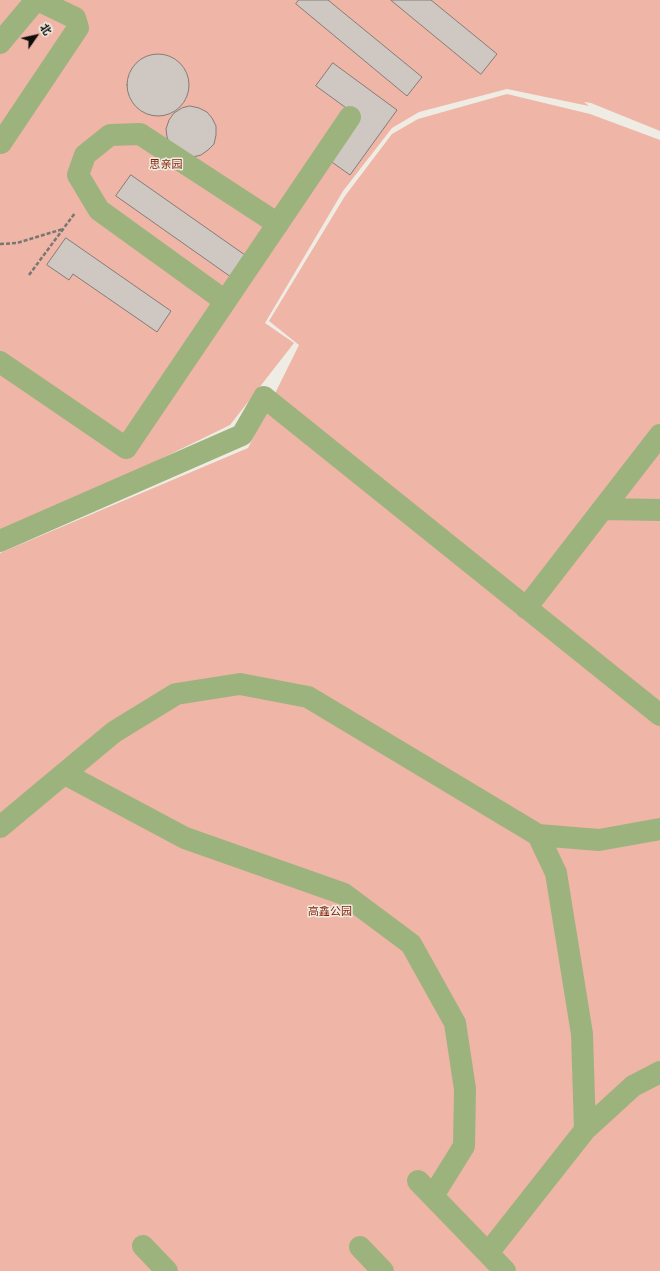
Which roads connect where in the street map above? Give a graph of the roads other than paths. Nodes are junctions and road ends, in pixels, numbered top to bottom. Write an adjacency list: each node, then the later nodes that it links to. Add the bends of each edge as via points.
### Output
1 (37, 0): 2 (street); 4 (street, via 75,18 78,28)
2 (0, 43)
3 (350, 117): 5 (street)
4 (1, 143)
5 (278, 224): 6 (street); 6 (street, via 140,134 110,135 85,155 78,176 99,210)
6 (226, 301): 7 (street, via 126,448)
7 (0, 362)
8 (660, 435): 9 (street)
9 (602, 509): 10 (street); 12 (street)
10 (660, 510)
11 (0, 541): 12 (street, via 242,435 264,397)
12 (526, 608): 13 (street)
13 (660, 715)
14 (65, 774): 15 (street); 17 (street, via 114,732 176,694 240,684 308,697); 22 (street, via 185,838 344,894 411,944 455,1023 465,1089 464,1146 426,1188)
15 (0, 827)
16 (660, 829): 17 (street, via 599,840)
17 (538, 835): 19 (street, via 556,873 582,1034)
18 (660, 1072): 19 (street, via 633,1086)
19 (585, 1130): 22 (street)
20 (143, 1246): 23 (street)
21 (360, 1247): 24 (street)
22 (488, 1253): 25 (street)
23 (167, 1271)
24 (383, 1271)
25 (506, 1271)

